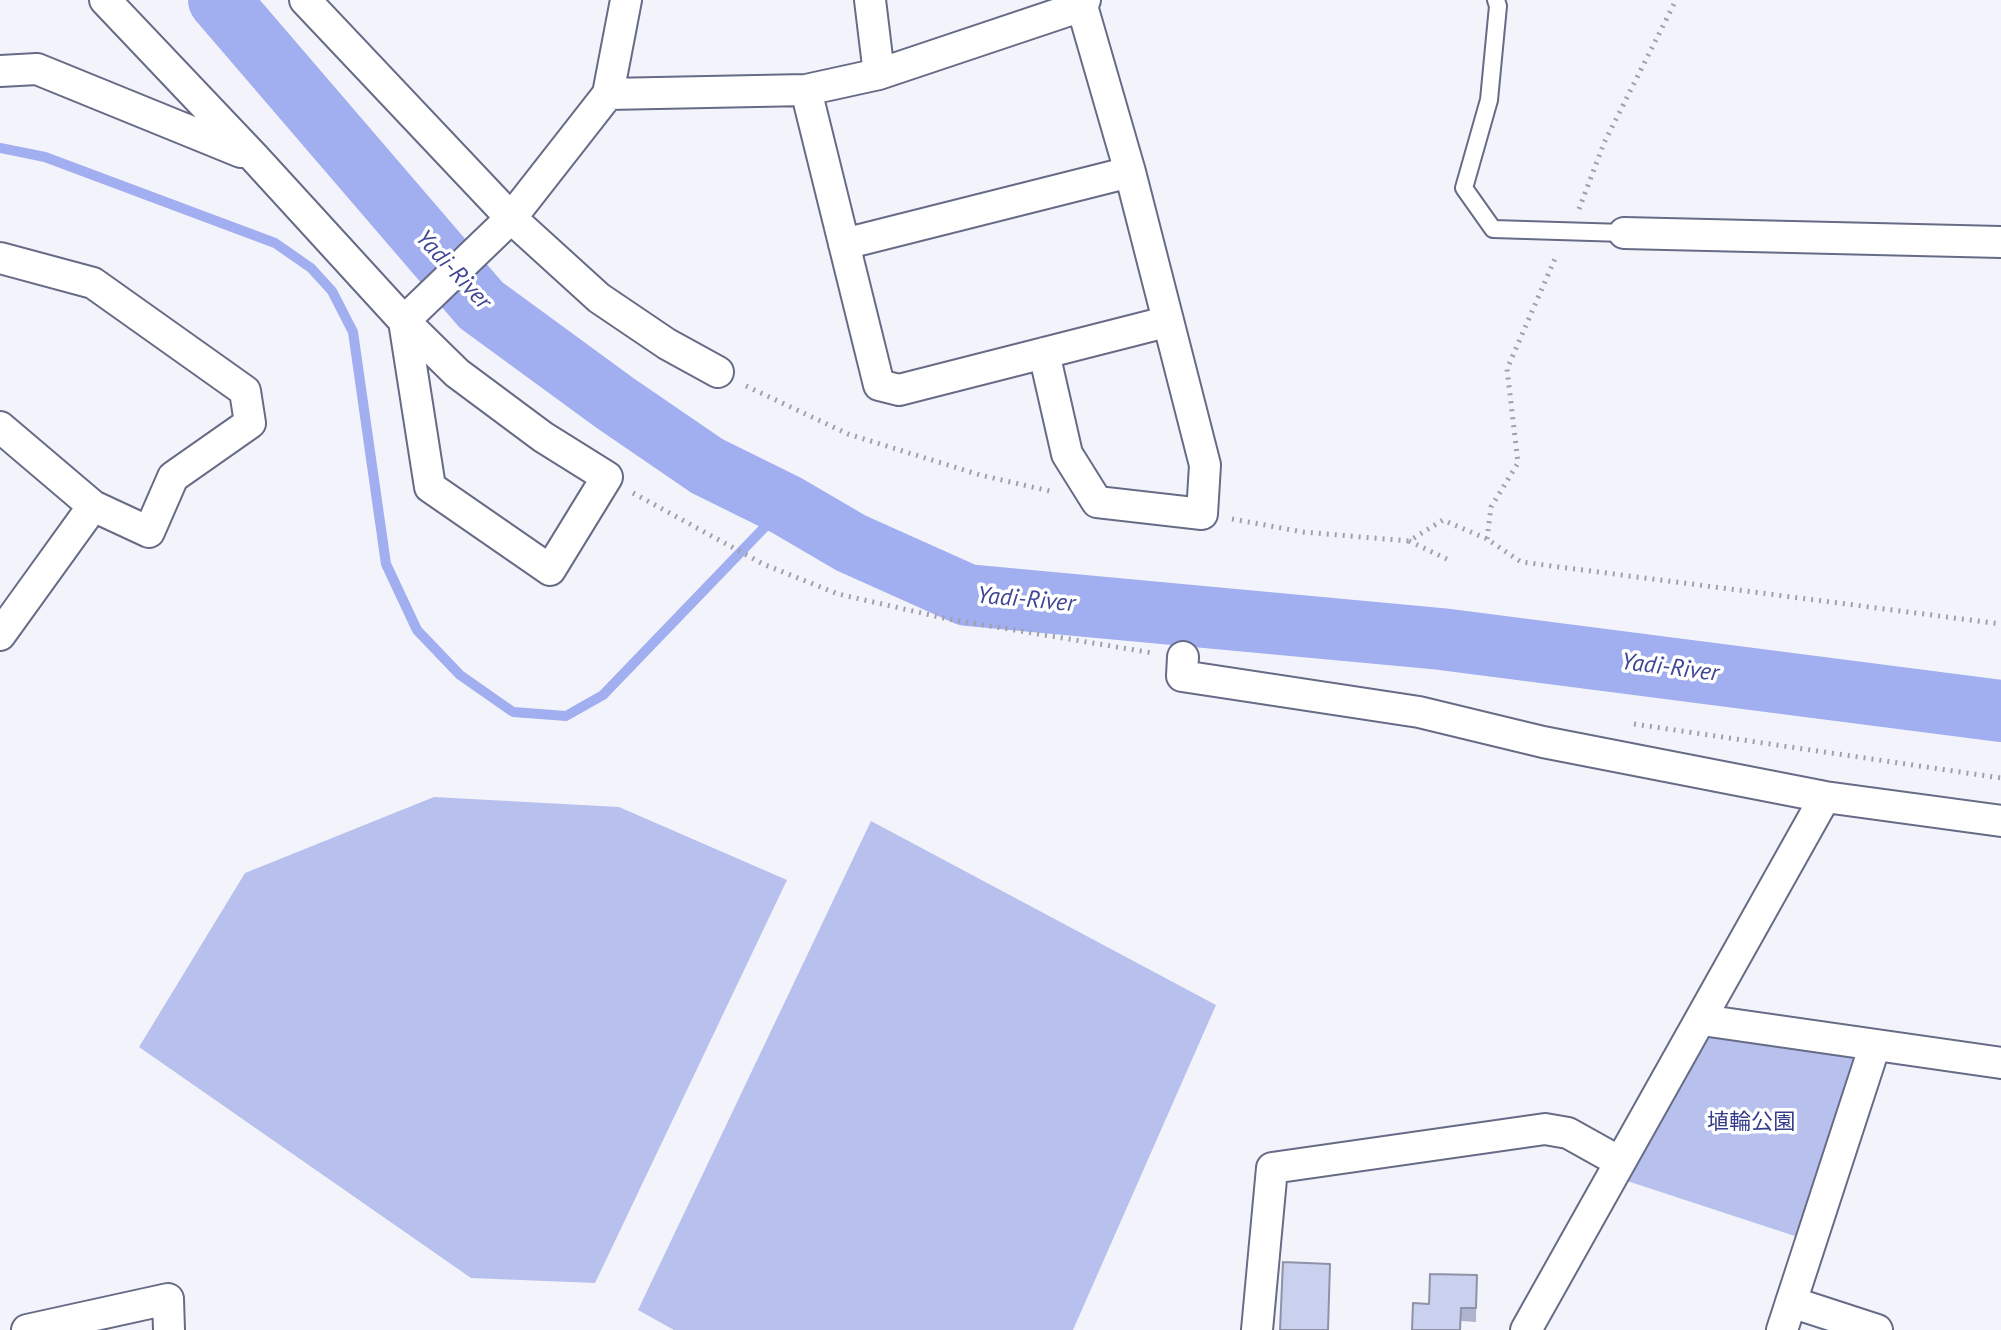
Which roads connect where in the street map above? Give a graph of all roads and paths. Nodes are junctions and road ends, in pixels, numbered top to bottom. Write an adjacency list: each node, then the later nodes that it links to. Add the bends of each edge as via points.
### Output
1 (105, 0): 12 (street)
2 (626, 0): 11 (street)
3 (870, 0): 9 (street)
4 (1496, 0): 15 (lane, via 1489,100 1464,188 1493,229)
5 (1676, 0): 15 (path, via 1604,143)
6 (310, 2): 14 (street)
7 (1083, 3): 9 (street); 13 (street)
8 (0, 71): 12 (street, via 37,69)
9 (879, 74): 10 (street)
10 (806, 90): 11 (street); 18 (street)
11 (608, 94): 14 (street)
12 (254, 157): 20 (street)
13 (1130, 172): 18 (street); 21 (street)
14 (502, 226): 20 (street); 23 (street, via 667,344)
15 (1571, 231): 16 (lane); 29 (path, via 1507,369 1518,463 1491,507)
16 (1624, 233): 17 (street)
17 (2001, 242)
18 (844, 244): 22 (street, via 879,385 899,390)
19 (0, 258): 27 (street, via 93,283 245,391 250,423 173,477 149,532)
20 (409, 316): 25 (street, via 457,373); 25 (street, via 430,487 550,570)
21 (1166, 322): 22 (street); 28 (street, via 1205,465)
22 (1044, 353): 26 (street, via 1067,454)
23 (718, 372): 26 (path, via 848,434 980,475)
24 (0, 427): 27 (street)
25 (607, 477): 32 (path)
26 (1097, 502): 28 (street)
27 (93, 506): 34 (street)
28 (1202, 514): 30 (path, via 1303,532)
29 (1487, 539): 30 (path, via 1443,520); 33 (path, via 1521,562)
30 (1409, 541): 31 (path)
31 (1451, 561)
32 (763, 564)
33 (2001, 624)
34 (0, 635)
35 (1183, 657): 36 (street, via 1182,676 1419,712)
36 (1825, 797): 37 (street); 38 (street)
37 (2001, 821)
38 (1702, 1020): 39 (street); 41 (street)
39 (1875, 1045): 40 (street); 42 (street)
40 (2001, 1063)
41 (1620, 1162): 45 (street, via 1568,1133 1545,1129 1272,1168); 46 (street)
42 (1786, 1316): 47 (street)
43 (27, 1330): 44 (street, via 168,1299)
44 (169, 1330)
45 (1257, 1330)
46 (1526, 1330)
47 (1877, 1330)

